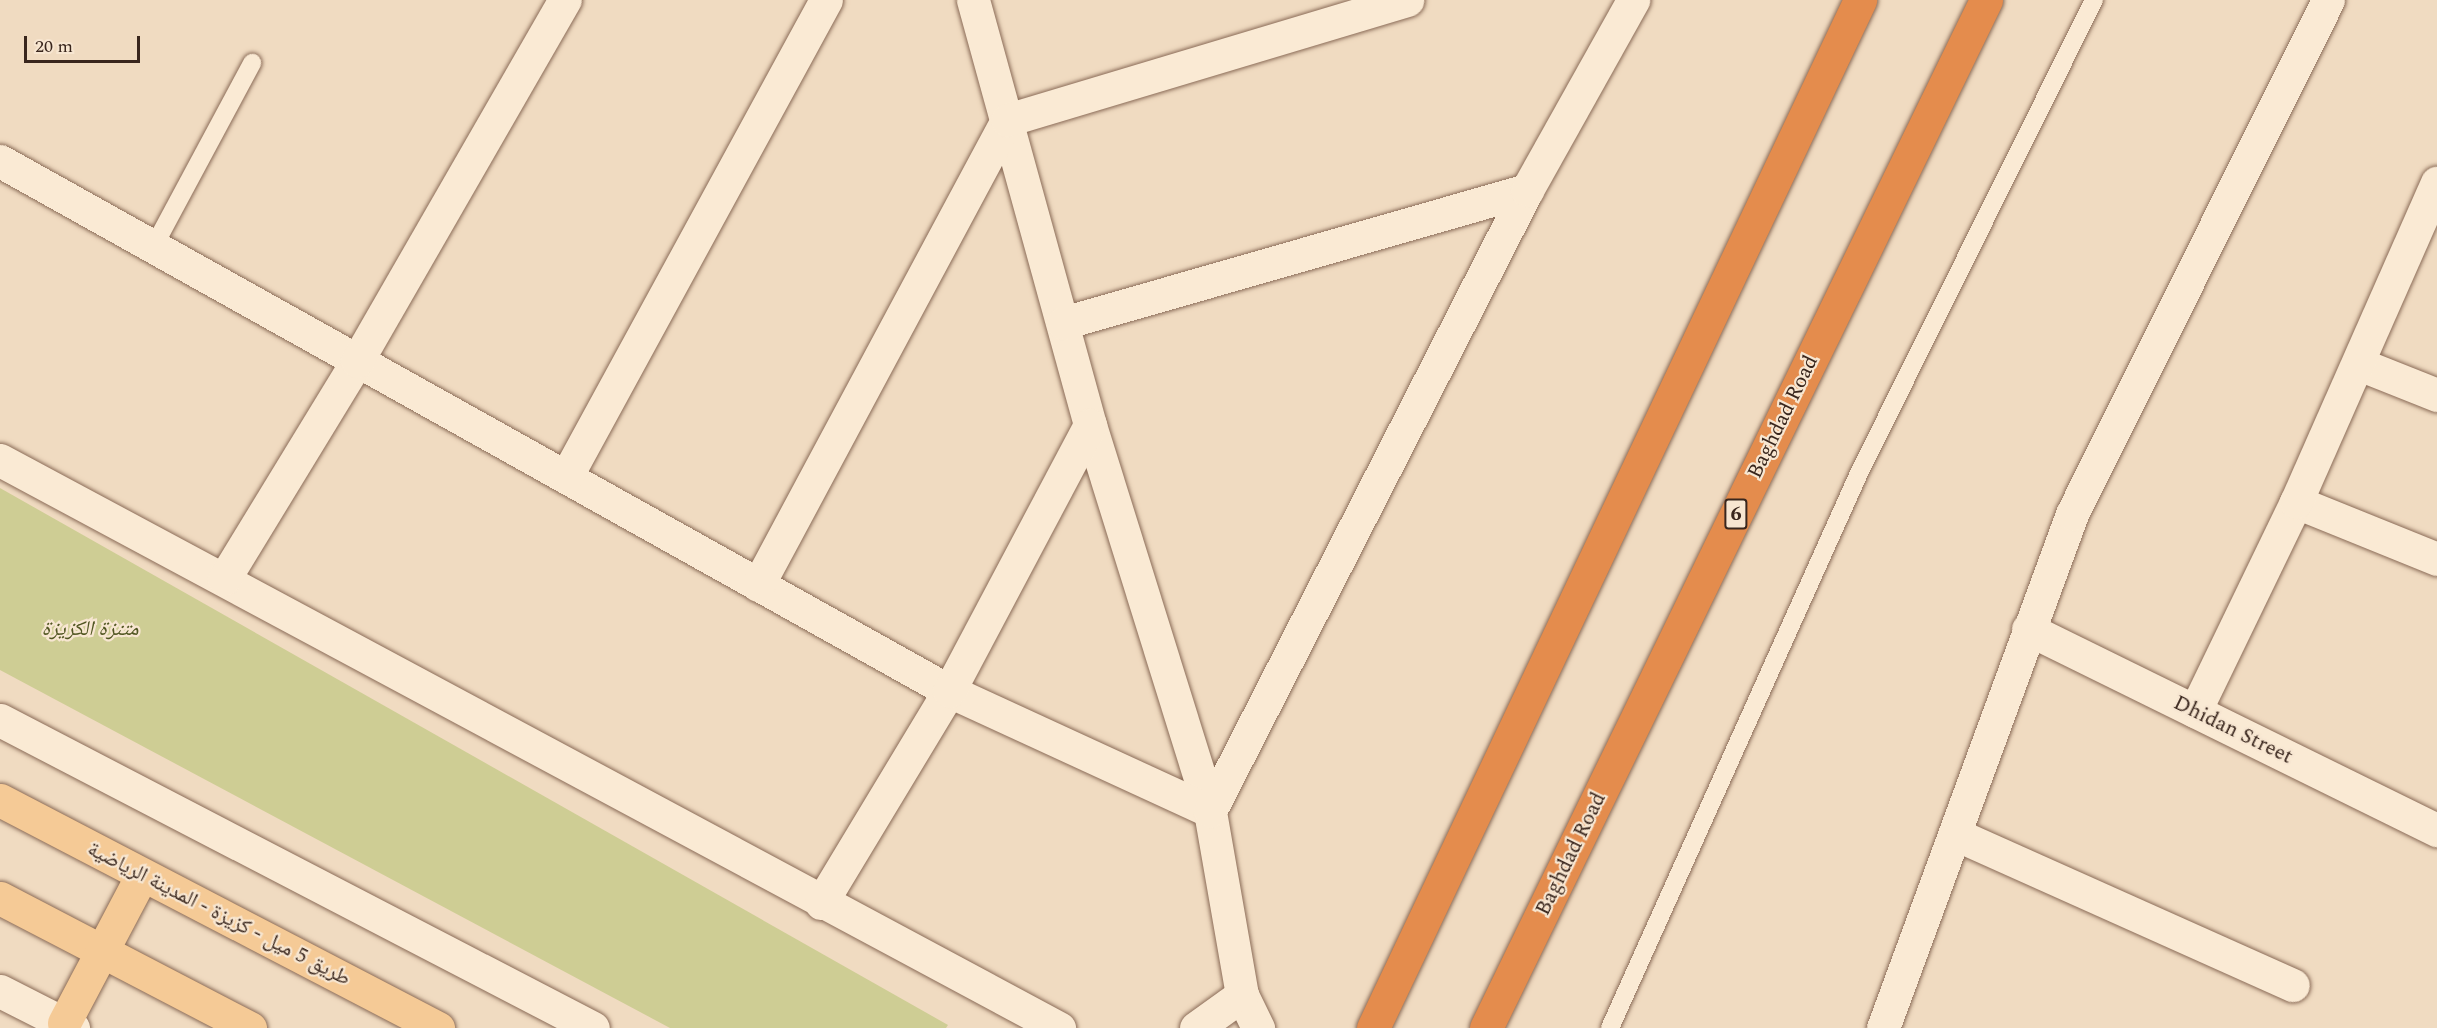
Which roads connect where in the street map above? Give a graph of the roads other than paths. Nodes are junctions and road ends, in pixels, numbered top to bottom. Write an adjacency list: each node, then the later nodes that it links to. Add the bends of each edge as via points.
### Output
1 (565, 0): 17 (street)
2 (826, 0): 22 (street)
3 (973, 0): 11 (street)
4 (1407, 0): 11 (street)
5 (1633, 0): 13 (street)
6 (1860, 0): 49 (highway)
7 (1986, 0): 50 (highway, Baghdad Road / 6)
8 (2094, 0): 51 (lane, via 1860,471)
9 (2328, 0): 27 (street, via 2072,514)
10 (252, 63): 15 (lane)
11 (1007, 120): 16 (street); 26 (street)
12 (0, 161): 15 (street)
13 (1527, 190): 16 (street); 32 (street)
14 (2435, 194): 18 (street)
15 (154, 246): 17 (street)
16 (1063, 323): 20 (street)
17 (357, 361): 22 (street); 25 (street)
18 (2359, 364): 19 (street); 23 (street)
19 (2437, 395)
20 (1090, 424): 28 (street); 32 (street)
21 (0, 460): 25 (street)
22 (567, 477): 26 (street)
23 (2296, 502): 24 (street); 29 (street)
24 (2437, 559)
25 (224, 579): 37 (street)
26 (758, 585): 28 (street)
27 (2028, 629): 29 (street, Dhidan Street); 34 (street)
28 (948, 691): 32 (street); 37 (street)
29 (2195, 711): 33 (street, Dhidan Street)
30 (0, 720): 45 (street)
31 (0, 800): 35 (main road, طريق 5 ميل - كزيزة - المدينة الرياضية)
32 (1210, 811): 41 (street)
33 (2437, 830)
34 (1955, 834): 39 (street); 52 (street)
35 (142, 875): 38 (main road); 44 (main road, طريق 5 ميل - كزيزة - المدينة الرياضية)
36 (0, 898): 38 (main road)
37 (821, 903): 46 (street)
38 (102, 950): 42 (main road); 43 (main road)
39 (2292, 986)
40 (2, 994): 42 (street)
41 (1242, 995): 47 (street); 48 (street)
42 (66, 1026)
43 (250, 1028)
44 (438, 1028)
45 (592, 1028)
46 (1059, 1028)
47 (1196, 1028)
48 (1258, 1028)
49 (1373, 1028)
50 (1486, 1028)
51 (1610, 1028)
52 (1883, 1028)

